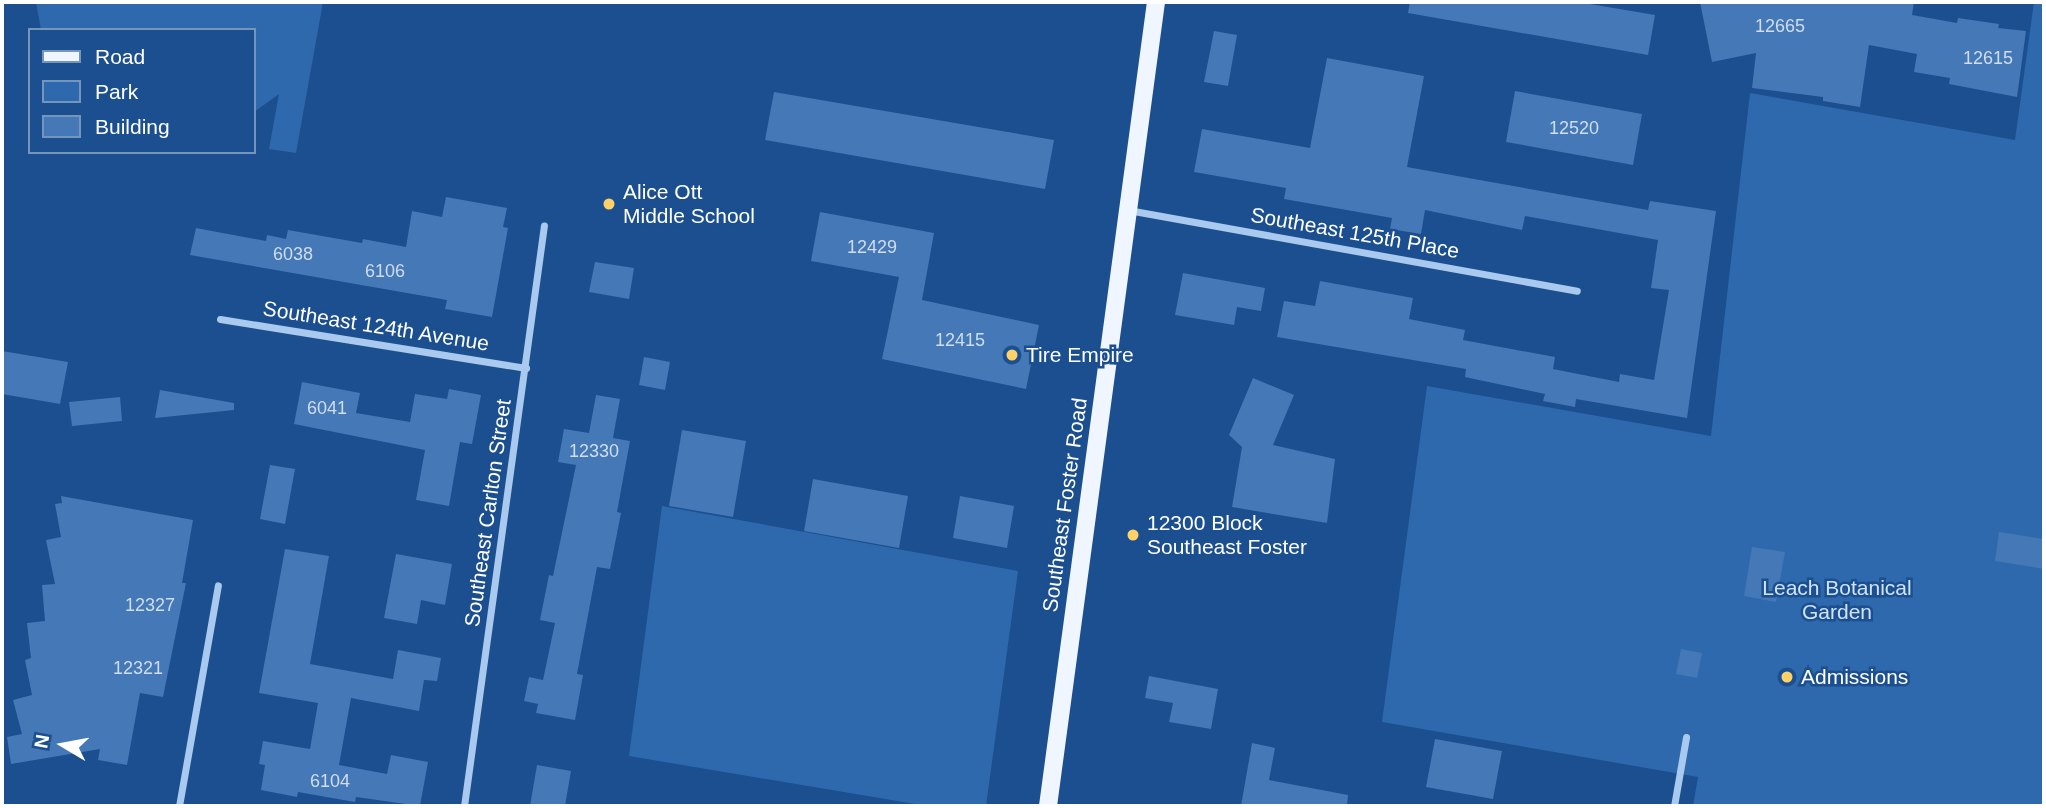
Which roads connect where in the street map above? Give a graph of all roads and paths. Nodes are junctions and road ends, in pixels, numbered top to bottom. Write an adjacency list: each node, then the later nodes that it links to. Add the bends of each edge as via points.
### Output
1 (1156, 2): 2 (main road, Southeast Foster Road)
2 (1127, 210): 4 (street, Southeast 125th Place); 11 (main road, Southeast Foster Road)
3 (544, 225): 6 (street, Southeast Carlton Street)
4 (1577, 291)
5 (220, 319): 6 (street, Southeast 124th Avenue)
6 (526, 368): 10 (street, Southeast Carlton Street)
7 (218, 585): 9 (street)
8 (1686, 737): 12 (street)
9 (179, 806)
10 (464, 806)
11 (1048, 806)
12 (1674, 806)

